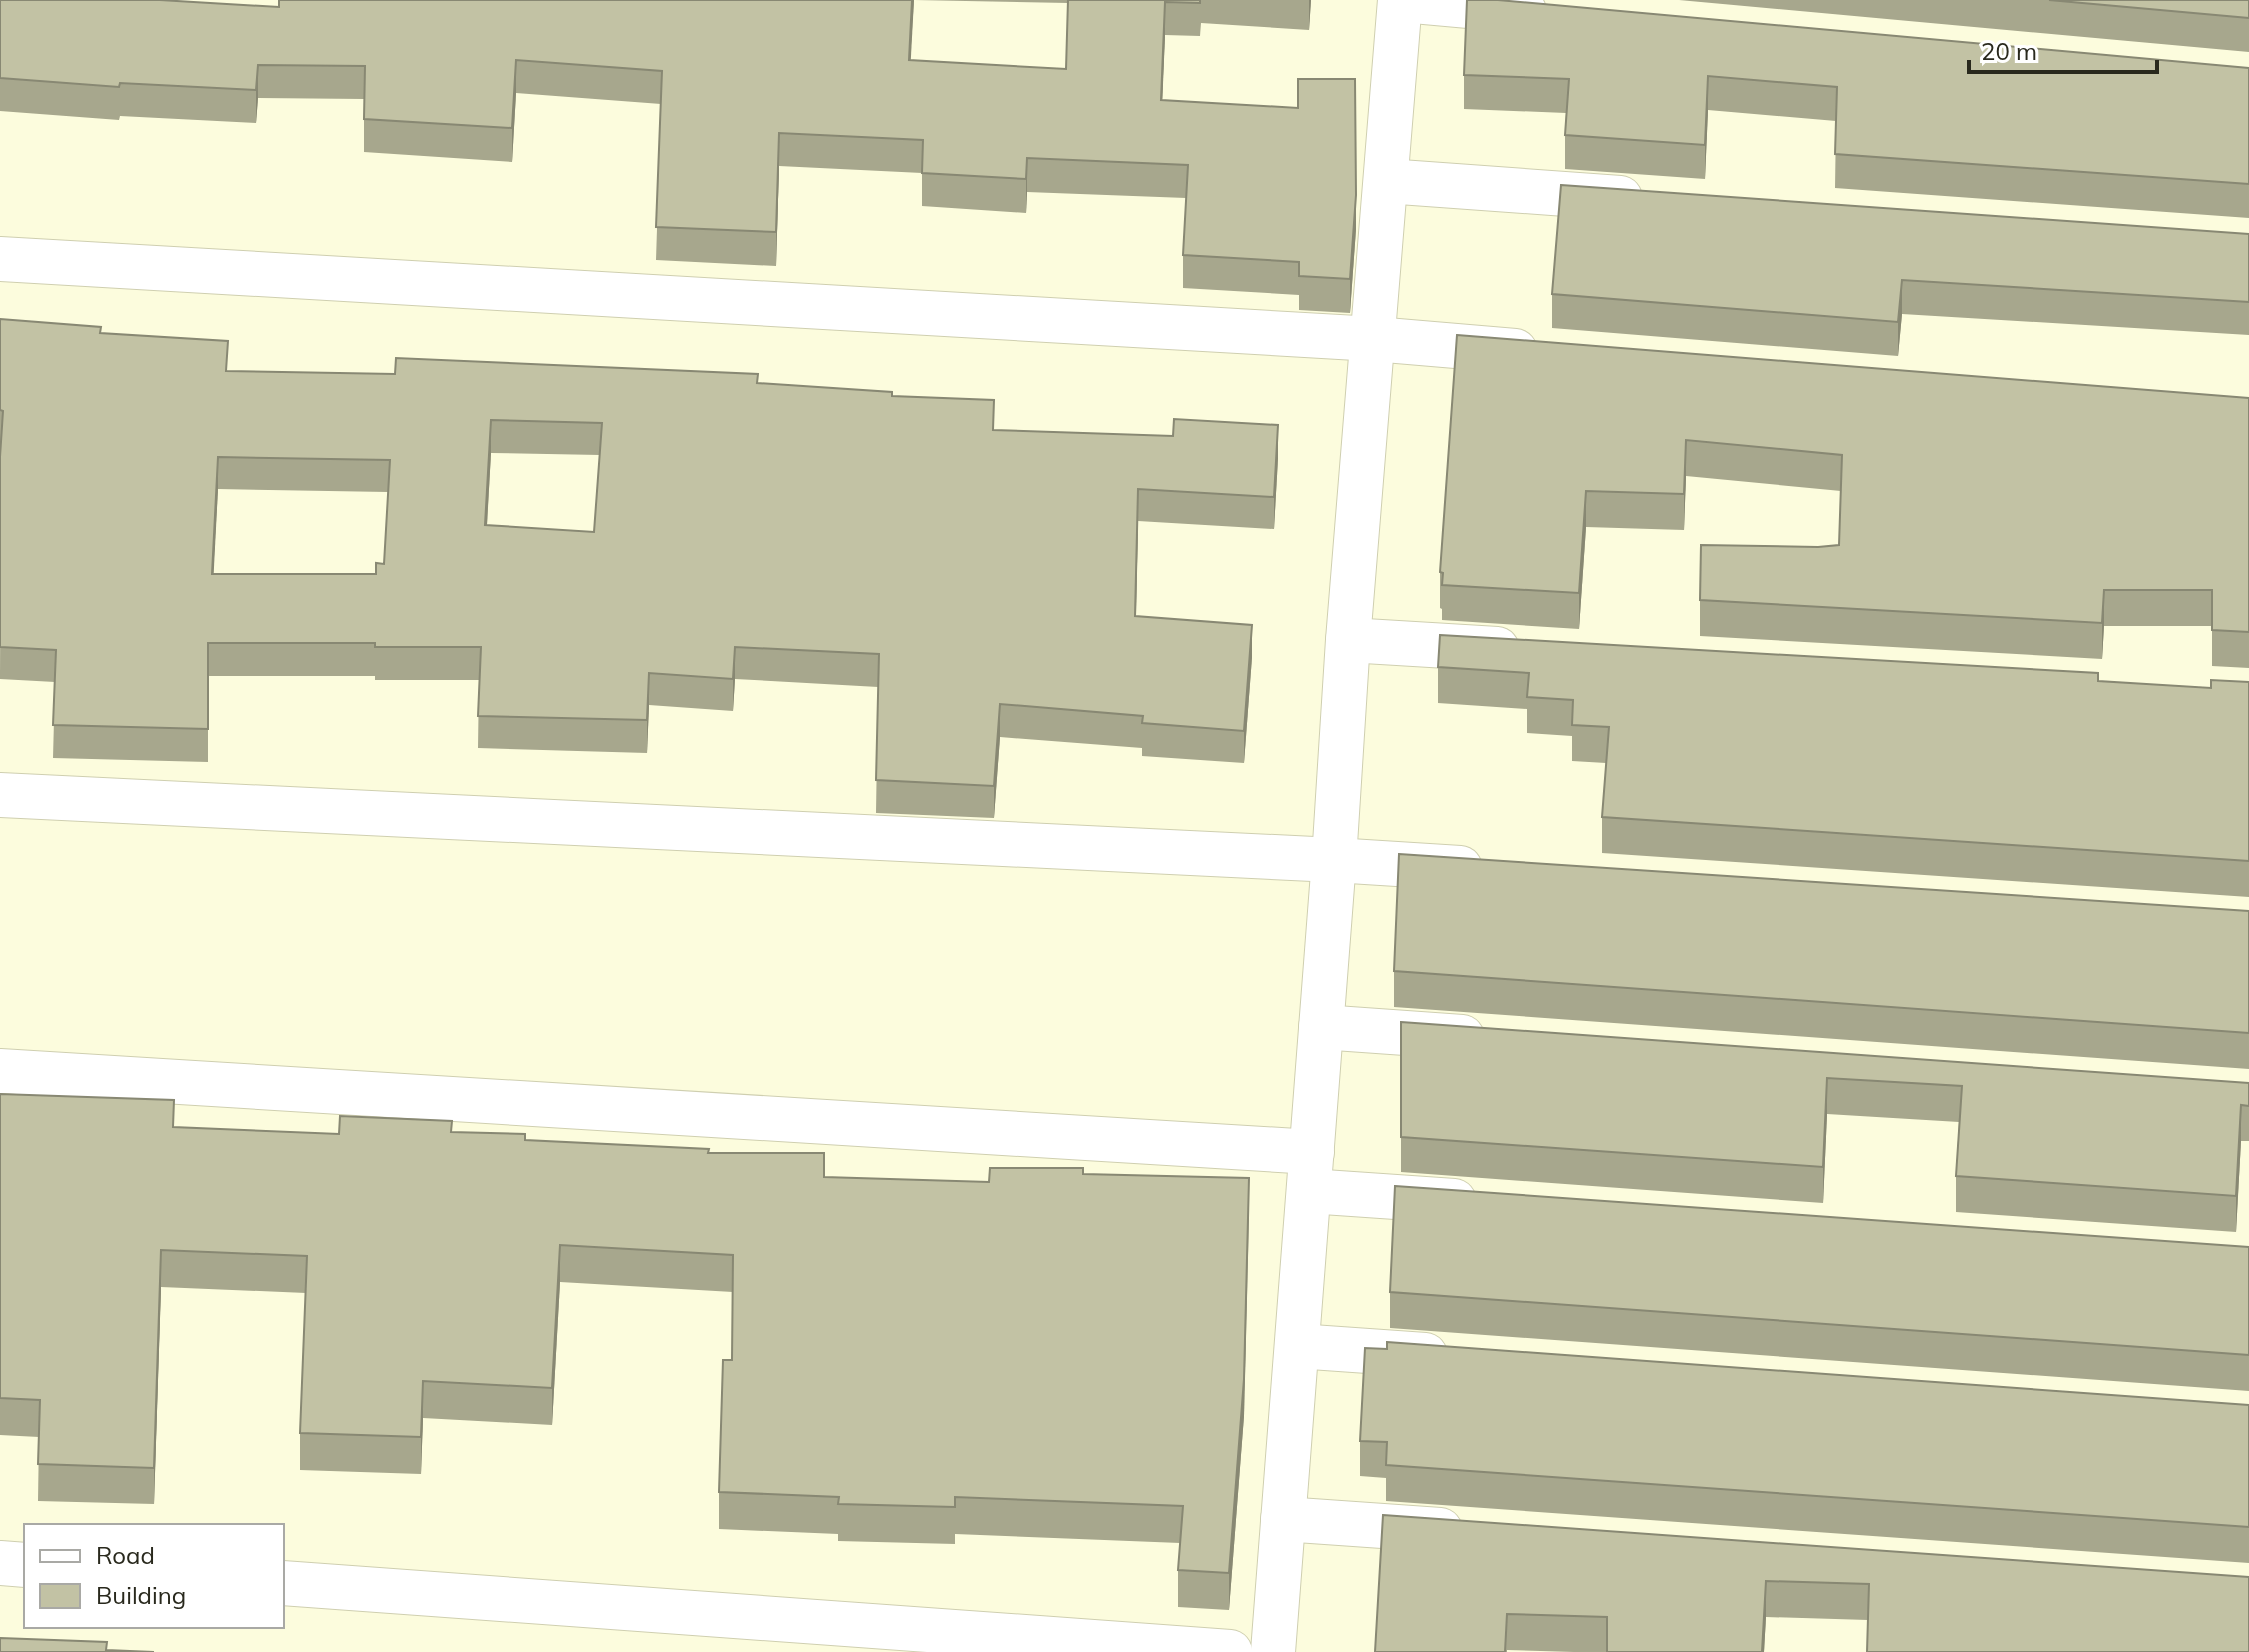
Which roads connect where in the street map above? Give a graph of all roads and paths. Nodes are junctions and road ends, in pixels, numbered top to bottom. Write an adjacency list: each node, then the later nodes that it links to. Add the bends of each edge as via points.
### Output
1 (1401, 0): 2 (street); 3 (street)
2 (1560, 14)
3 (1386, 181): 4 (street); 6 (street)
4 (1653, 200)
5 (0, 259): 6 (street)
6 (1374, 339): 7 (street); 8 (street)
7 (1549, 353)
8 (1348, 640): 9 (street); 11 (street)
9 (1537, 651)
10 (0, 795): 11 (street)
11 (1334, 860): 12 (street); 13 (street)
12 (1492, 870)
13 (1321, 1027): 14 (street); 16 (street)
14 (1494, 1039)
15 (0, 1071): 16 (street)
16 (1310, 1172): 17 (street); 18 (street)
17 (1500, 1204)
18 (1297, 1346): 19 (street); 20 (street)
19 (1471, 1358)
20 (1283, 1519): 21 (street); 26 (street)
21 (1473, 1533)
22 (0, 1563): 23 (street)
23 (24, 1565)
24 (284, 1583): 25 (street)
25 (1230, 1652)
26 (1273, 1652)

